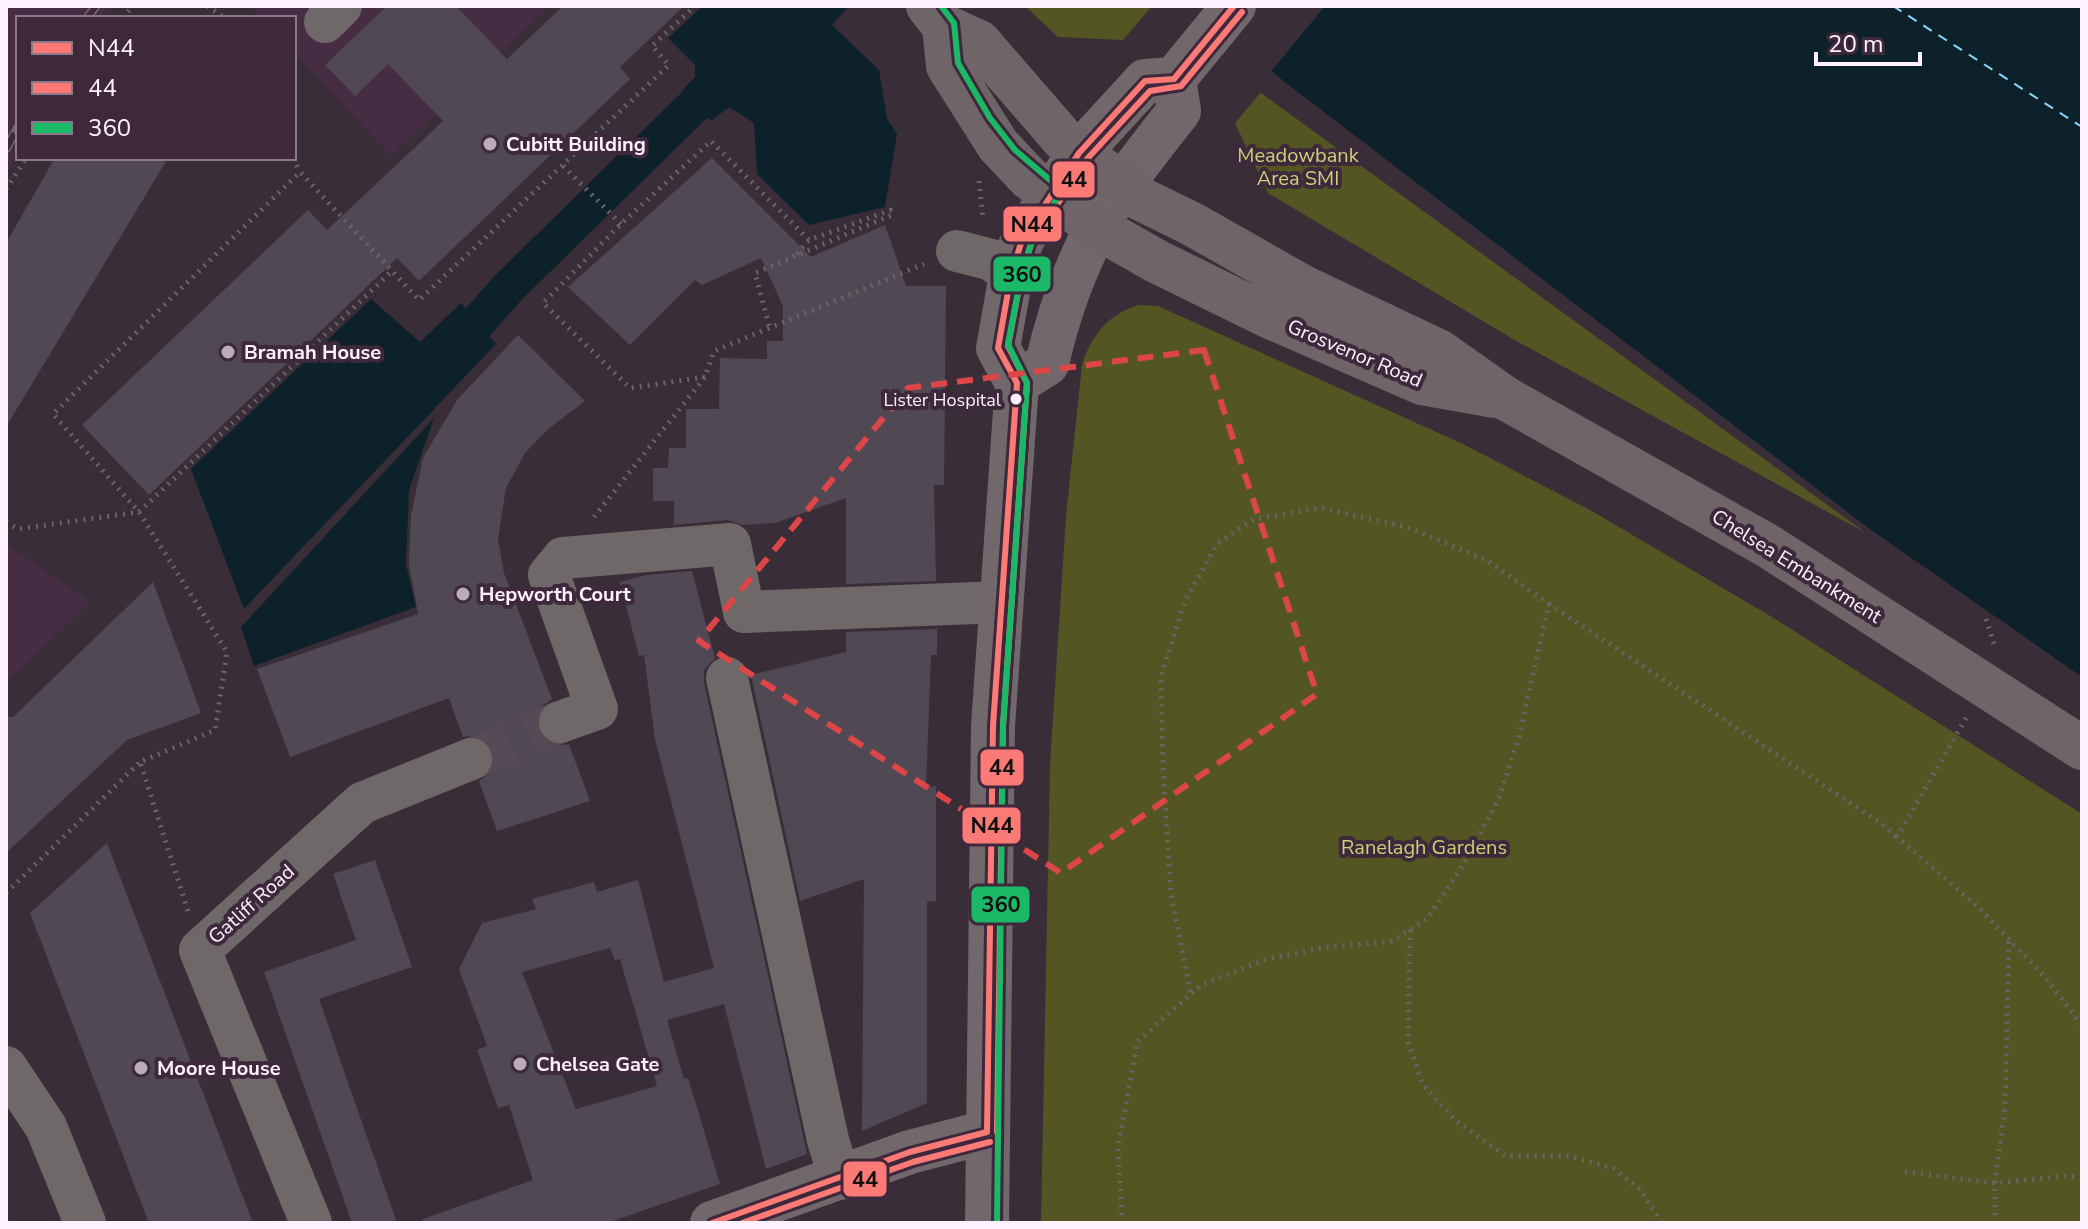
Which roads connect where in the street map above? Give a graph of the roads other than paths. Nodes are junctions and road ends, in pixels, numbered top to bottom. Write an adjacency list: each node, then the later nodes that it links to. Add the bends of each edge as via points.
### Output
1 (1234, 6): 3 (main road)
2 (936, 16): 4 (highway, Grosvenor Road, via 979,42); 6 (highway, Grosvenor Road, via 948,66 976,114 1008,157)
3 (1174, 79): 4 (main road, via 1145,81); 5 (main road, via 1179,111)
4 (1079, 153): 5 (highway, Grosvenor Road); 6 (main road)
5 (1121, 187): 7 (main road); 11 (highway, Grosvenor Road, via 1303,287 1440,352)
6 (1050, 194): 7 (highway, Grosvenor Road); 9 (main road, via 1022,240)
7 (1096, 227): 10 (main road, via 1055,328 1047,364); 11 (highway, Grosvenor Road, via 1268,316 1422,383)
8 (957, 251): 9 (street, via 992,260)
9 (1011, 275): 10 (main road, via 998,348)
10 (1017, 383): 12 (main road)
11 (1505, 398): 15 (highway, Chelsea Embankment, via 1768,546)
12 (1002, 602): 14 (street, via 744,612 730,544 563,558 549,575); 18 (main road, via 993,726)
13 (727, 678): 19 (street)
14 (579, 715)
15 (2082, 748)
16 (471, 759): 20 (street, Gatliff Road, via 362,803 200,950)
17 (6, 1067): 21 (street, via 46,1127)
18 (987, 1132): 19 (main road, via 910,1152); 23 (main road)
19 (840, 1179): 22 (main road)
20 (299, 1219)
21 (85, 1223)
22 (712, 1223)
23 (987, 1223)

